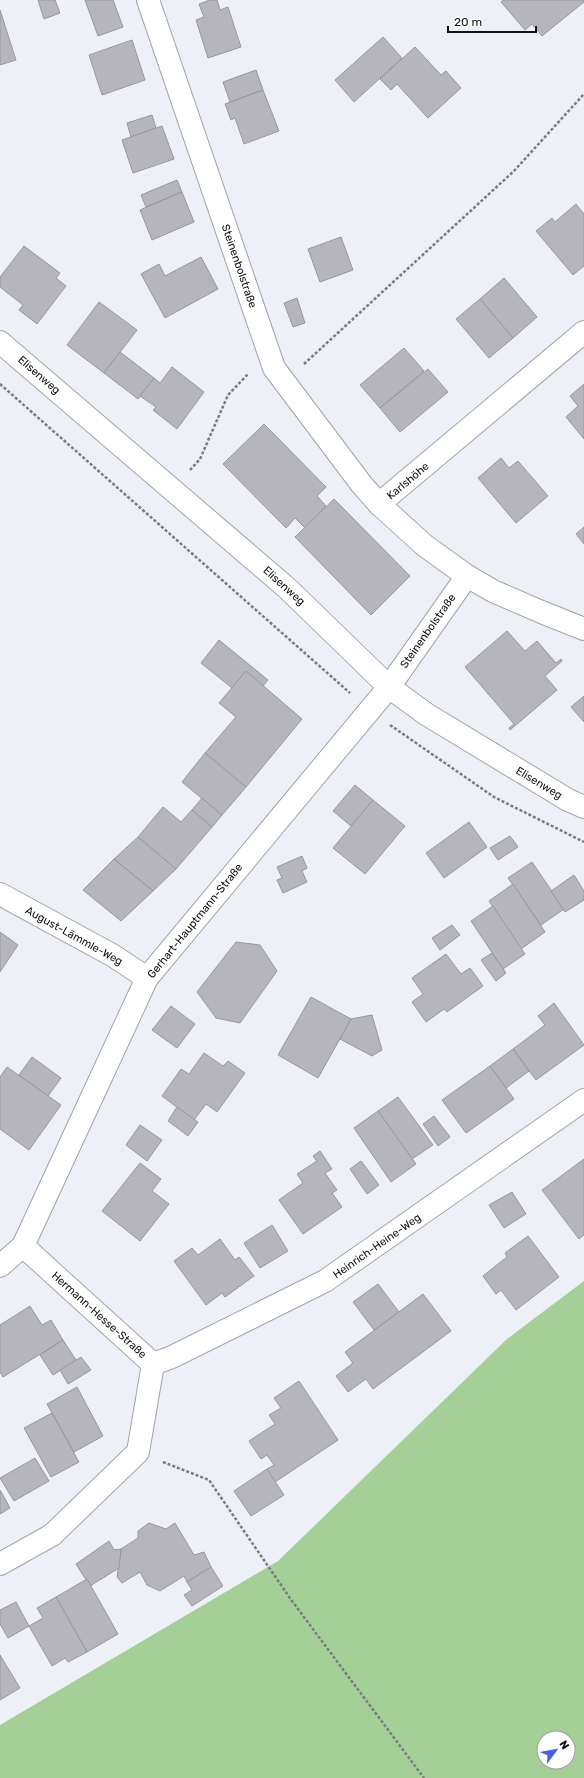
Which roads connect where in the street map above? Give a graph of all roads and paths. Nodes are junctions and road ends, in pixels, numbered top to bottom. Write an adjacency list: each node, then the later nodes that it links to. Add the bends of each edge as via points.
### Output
1 (148, 0): 5 (street, Steinenbolstraße)
2 (584, 94): 5 (path, via 514,172 304,364)
3 (584, 332): 9 (street, Karlshöhe)
4 (0, 342): 12 (street, Elisenweg, via 287,588)
5 (274, 368): 9 (street, Steinenbolstraße, via 346,466)
6 (0, 384): 13 (path)
7 (228, 395): 8 (path)
8 (200, 459)
9 (380, 504): 10 (street, Karlshöhe, via 424,545)
10 (467, 576): 11 (street, Karlshöhe, via 539,611); 12 (street, Steinenbolstraße)
11 (584, 629)
12 (389, 687): 13 (street, Gerhart-Hauptmann-Straße); 14 (street, Elisenweg, via 432,718 568,800)
13 (370, 710): 15 (path, via 494,798); 17 (street, Gerhart-Hauptmann-Straße)
14 (584, 807)
15 (584, 842)
16 (0, 894): 17 (street, August-Lämmle-Weg, via 112,955)
17 (148, 978): 19 (street, Gerhart-Hauptmann-Straße)
18 (584, 1100): 21 (street, Heinrich-Heine-Weg, via 325,1282 172,1358)
19 (23, 1246): 20 (street, Gerhart-Hauptmann-Straße); 21 (street, Hermann-Hesse-Straße)
20 (0, 1266)
21 (153, 1364): 22 (street, Hermann-Hesse-Straße)
22 (138, 1452): 23 (street, via 52,1535); 24 (path, via 209,1480 292,1601)
23 (0, 1564)
24 (424, 1778)

